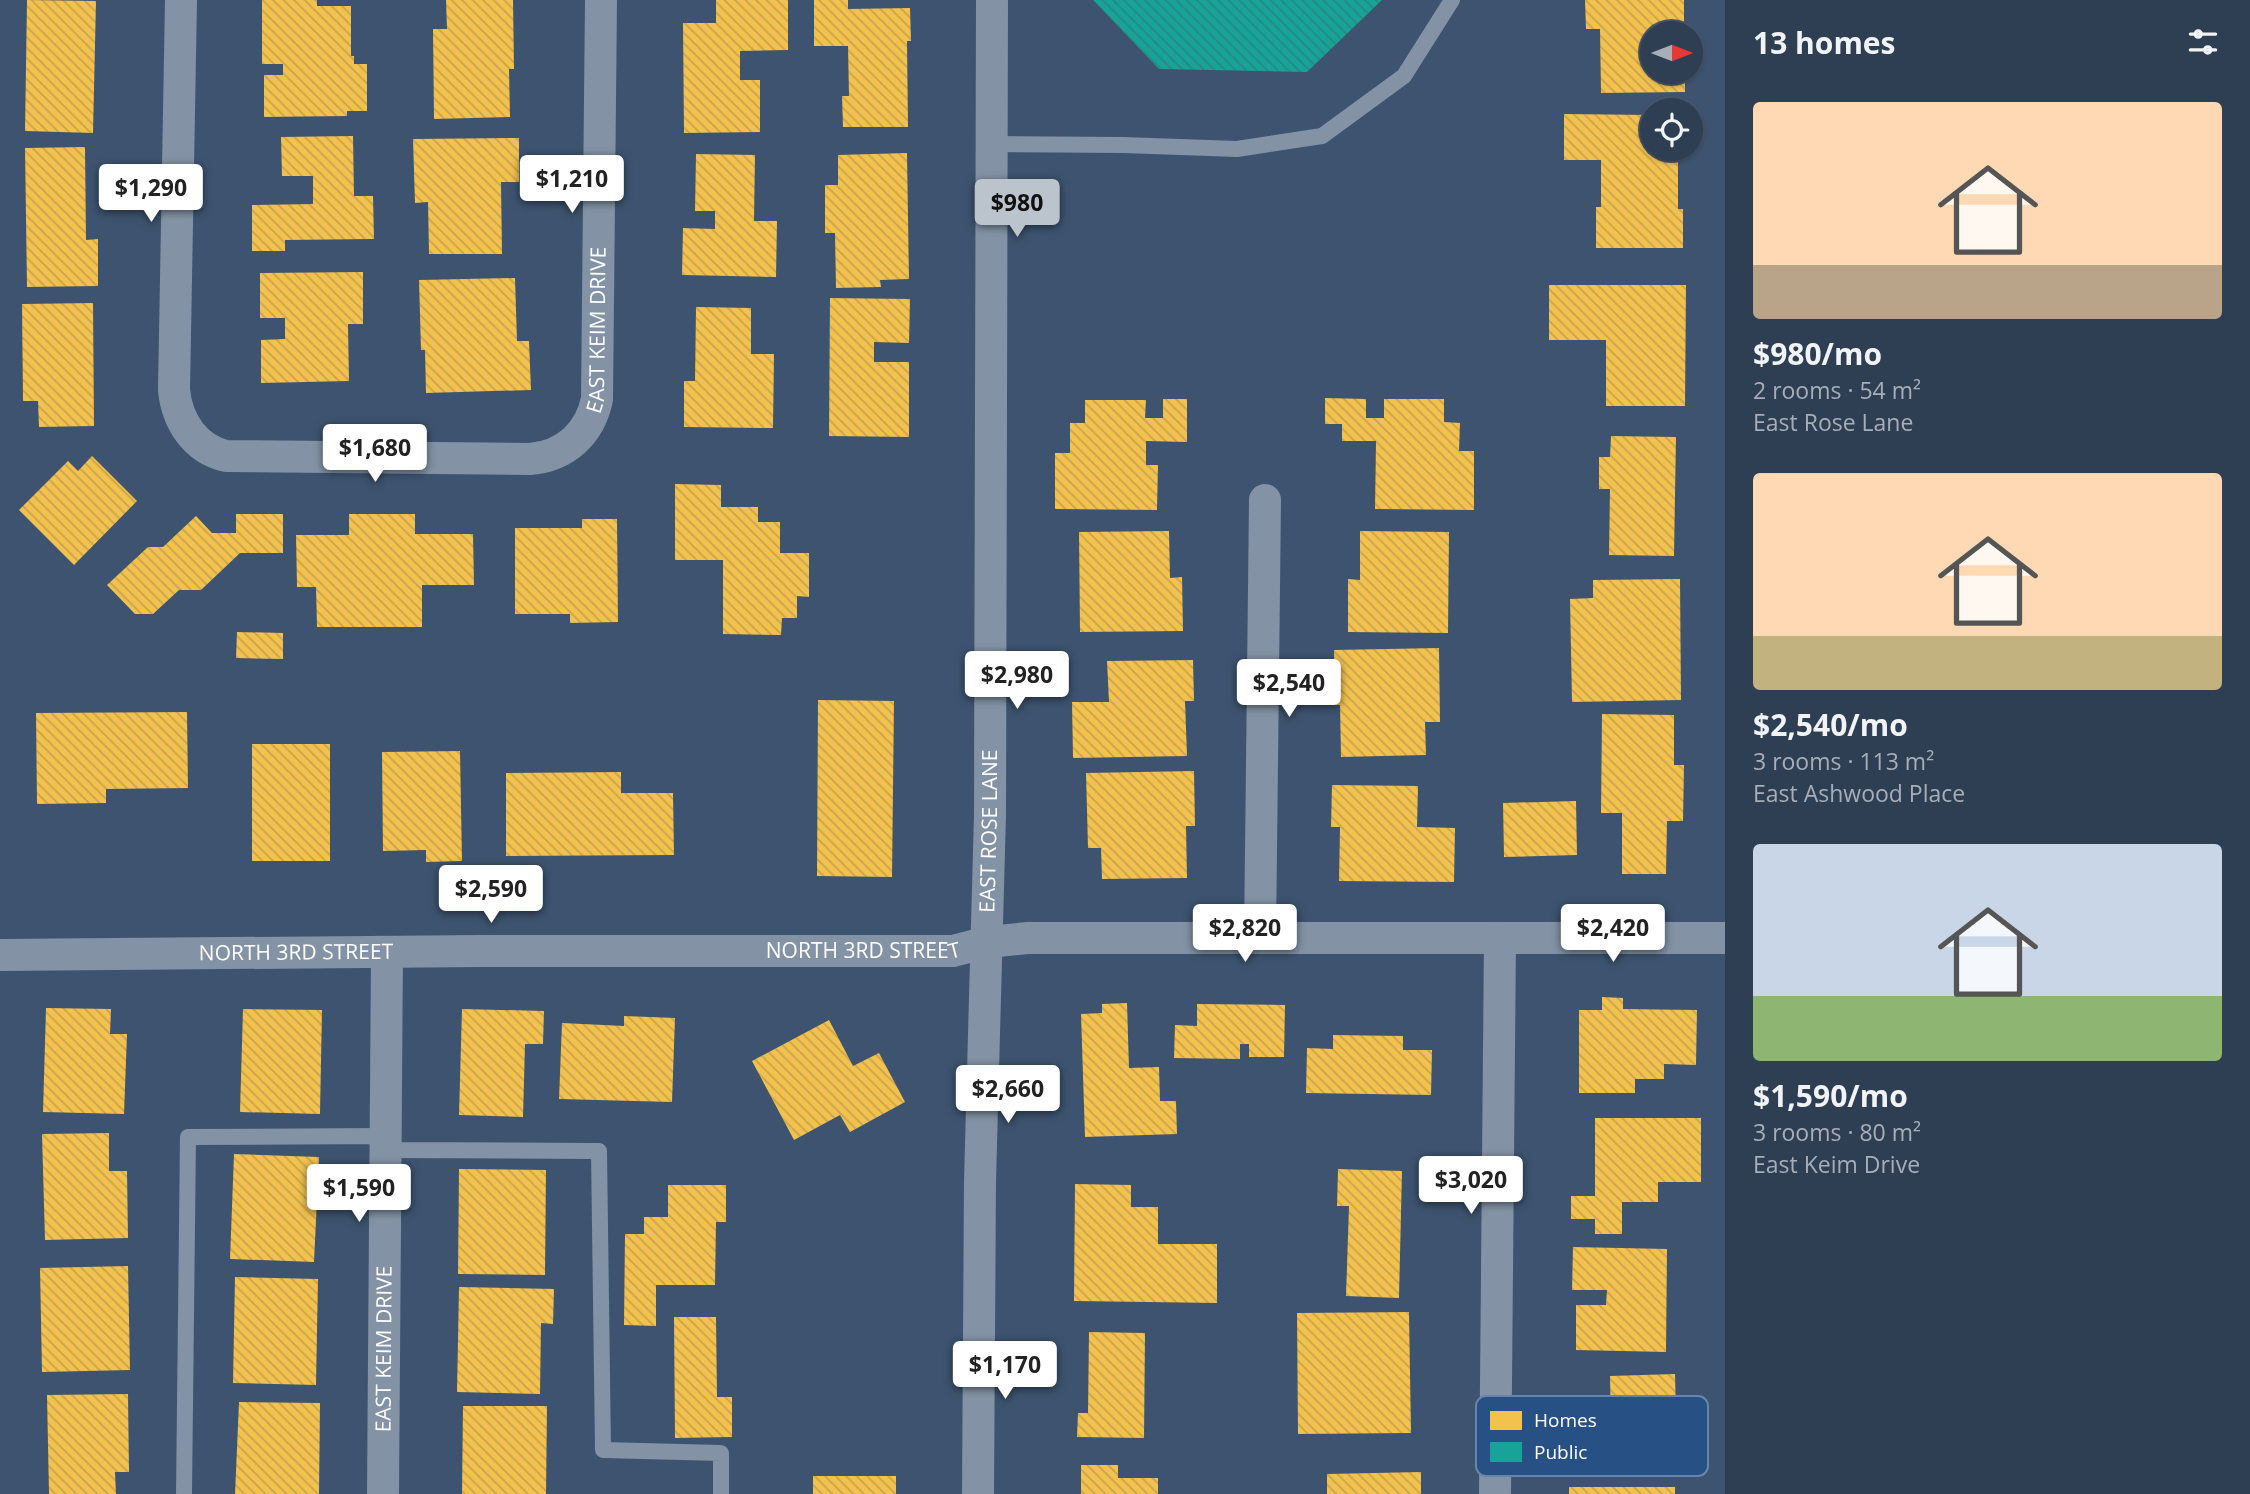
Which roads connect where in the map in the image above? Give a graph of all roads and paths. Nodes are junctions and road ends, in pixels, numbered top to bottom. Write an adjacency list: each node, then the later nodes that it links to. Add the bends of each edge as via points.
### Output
1 (181, 0): 2 (street, EAST KEIM DRIVE, via 174,390 188,430 203,445 226,456 530,459 554,454 573,443 590,420 598,393)
2 (601, 0)
3 (992, 0): 5 (street, EAST ROSE LANE)
4 (1452, 0): 5 (lane, via 1404,76 1322,136 1237,149)
5 (991, 144): 10 (street, EAST ROSE LANE)
6 (1265, 500): 7 (street)
7 (1260, 937): 9 (street, NORTH 3RD STREET); 10 (street, NORTH 3RD STREET)
8 (1725, 937): 9 (street, NORTH 3RD STREET)
9 (1500, 938): 14 (street)
10 (988, 942): 11 (street, NORTH 3RD STREET, via 953,951); 19 (street, EAST ROSE LANE, via 980,1181)
11 (387, 953): 12 (street, NORTH 3RD STREET); 13 (street, EAST KEIM DRIVE)
12 (0, 955)
13 (387, 1143): 16 (lane, via 188,1137); 17 (street, EAST KEIM DRIVE); 18 (lane, via 599,1151 604,1450 721,1453)
14 (1496, 1396)
15 (1495, 1476): 20 (street)
16 (184, 1494)
17 (383, 1494)
18 (721, 1494)
19 (978, 1494)
20 (1495, 1494)

